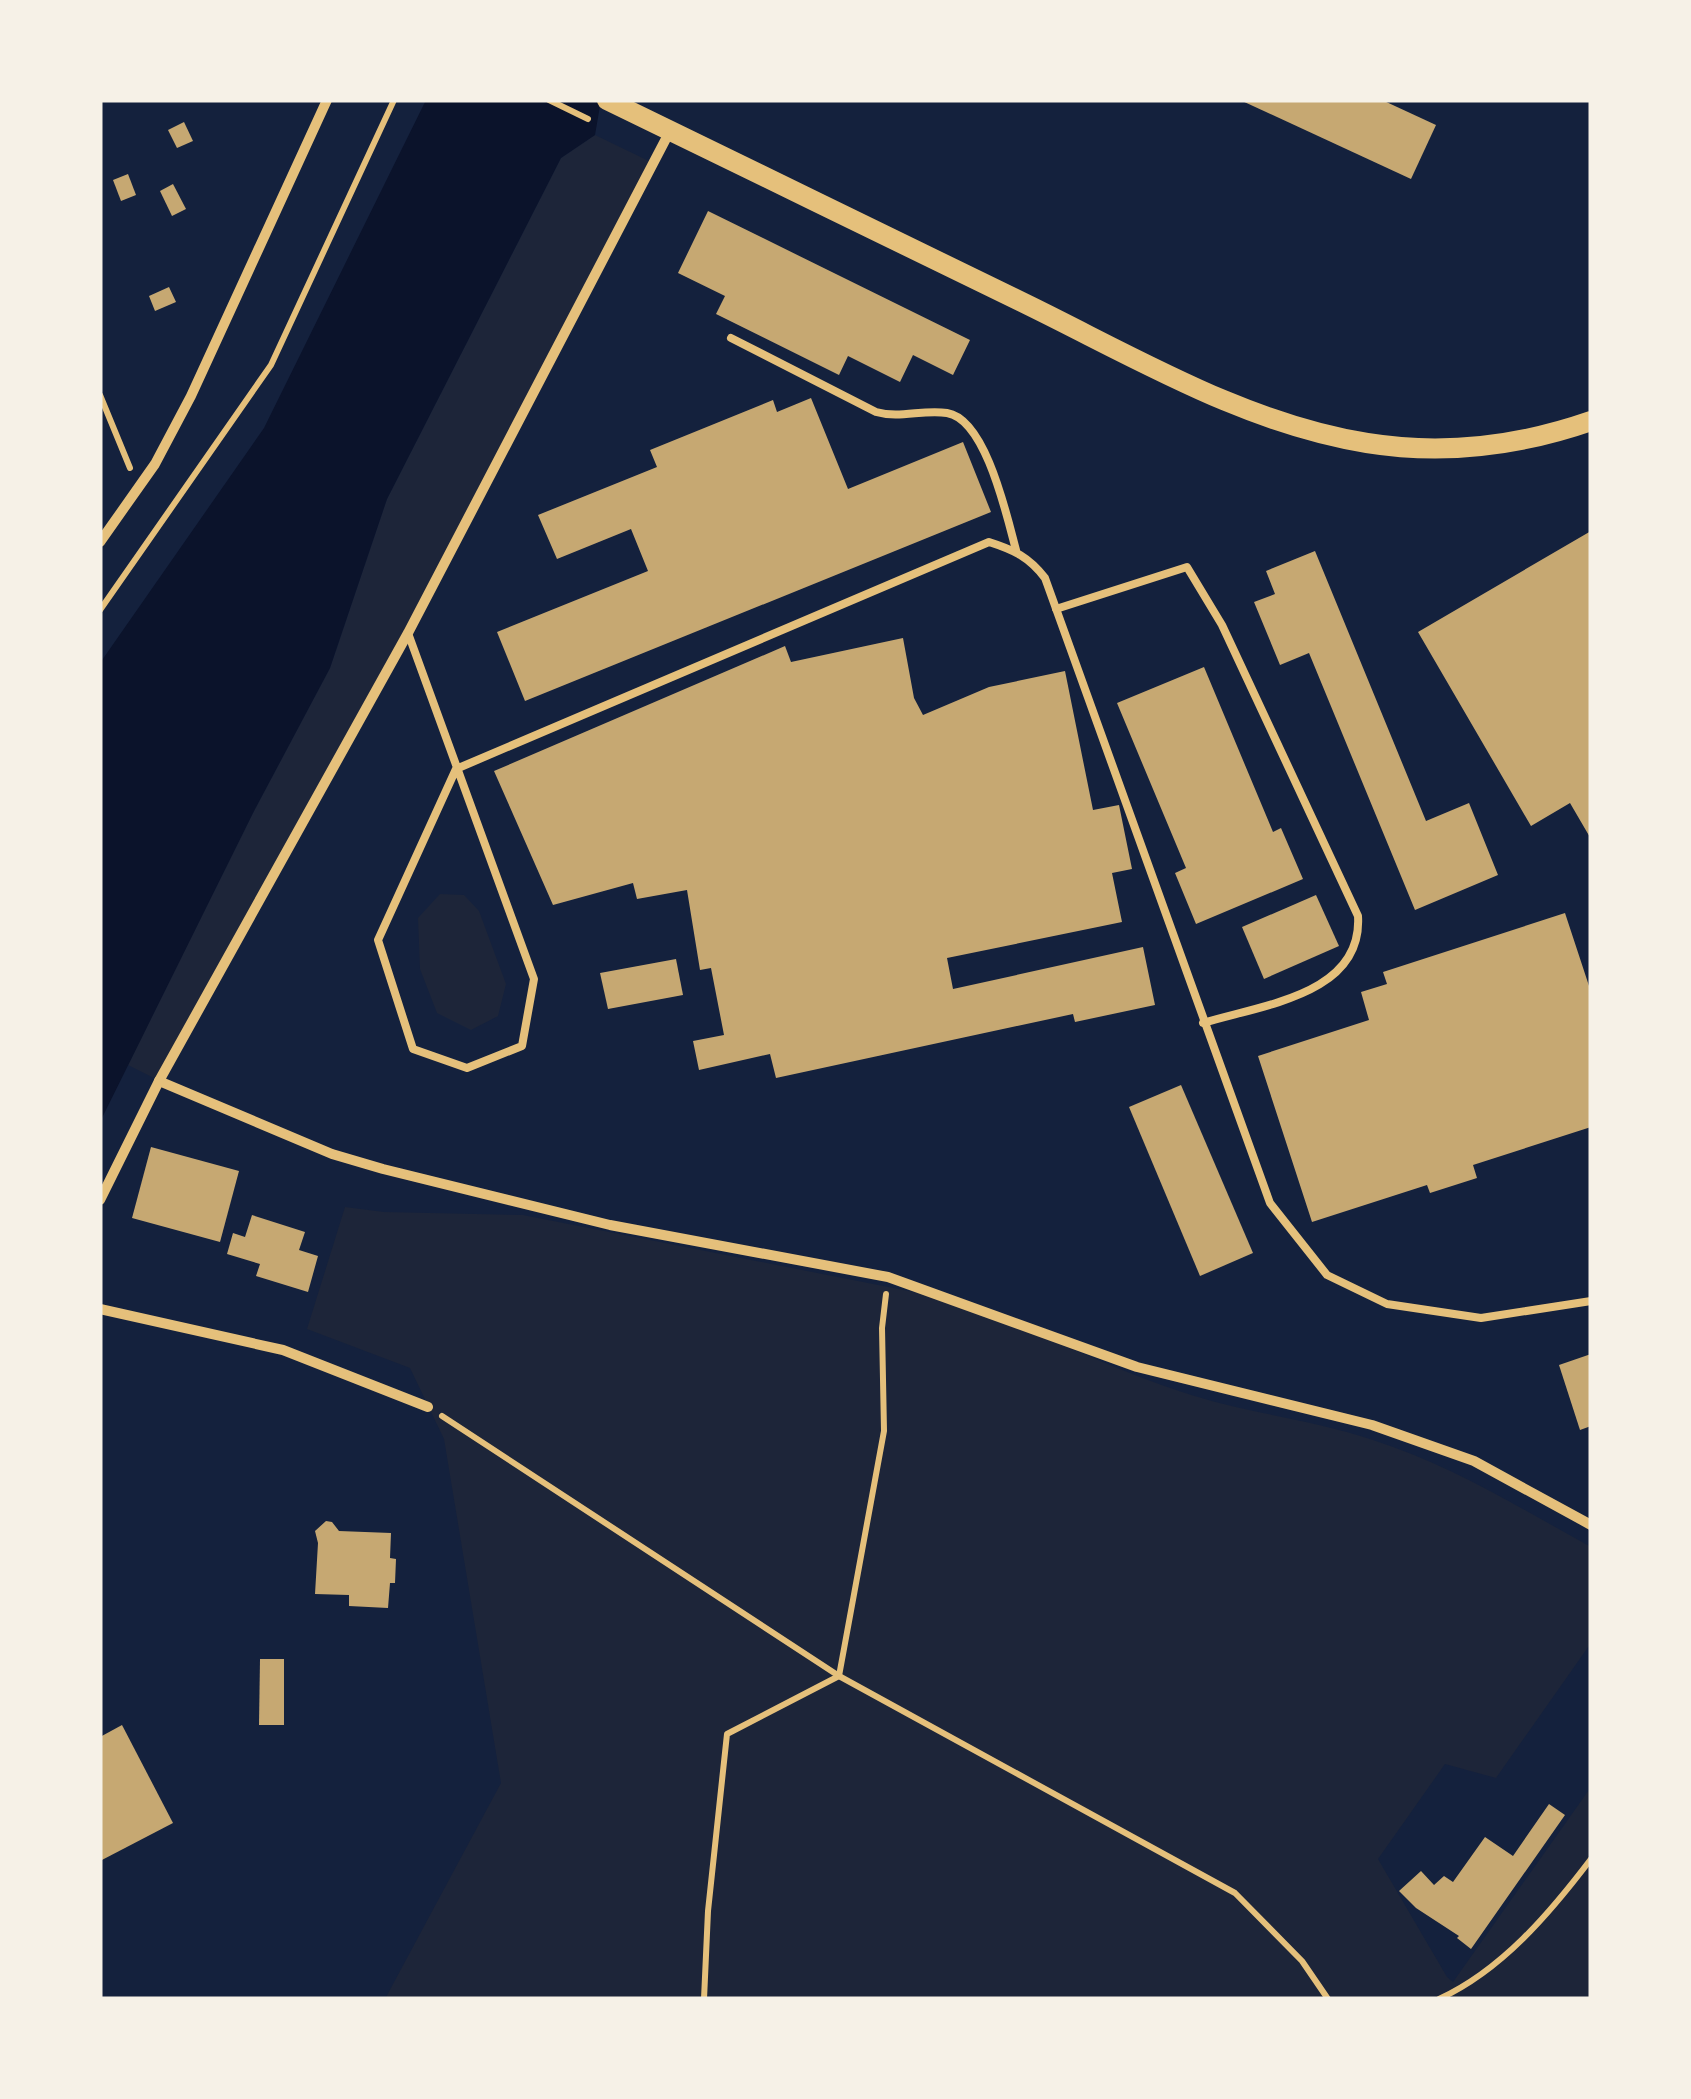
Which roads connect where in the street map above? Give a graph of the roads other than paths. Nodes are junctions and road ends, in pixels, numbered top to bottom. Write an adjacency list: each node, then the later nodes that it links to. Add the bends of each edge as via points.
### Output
1 (327, 100): 6 (street, via 191,396 155,464)
2 (610, 102): 3 (main road)
3 (670, 131): 5 (main road, via 1166,374 1308,431 1437,448 1525,441); 9 (street)
4 (731, 338): 7 (lane, via 876,412 957,415 997,478)
5 (1591, 421)
6 (100, 542)
7 (1016, 550): 8 (lane, via 1045,578); 10 (lane, via 989,542)
8 (1056, 610): 11 (lane); 11 (lane, via 1188,567 1222,625 1358,916 1355,951 1316,988)
9 (408, 633): 10 (lane); 12 (street)
10 (456, 769): 10 (lane, via 534,979 522,1046 468,1068 413,1050 378,940)
11 (1203, 1023): 14 (lane, via 1270,1203 1328,1274 1387,1304 1481,1318)
12 (160, 1081): 13 (street); 17 (street, via 383,1169 610,1225 888,1277 1137,1366 1372,1424 1474,1461)
13 (100, 1200)
14 (1591, 1301)
15 (100, 1309): 16 (street, via 284,1350)
16 (428, 1407)
17 (1591, 1525)

